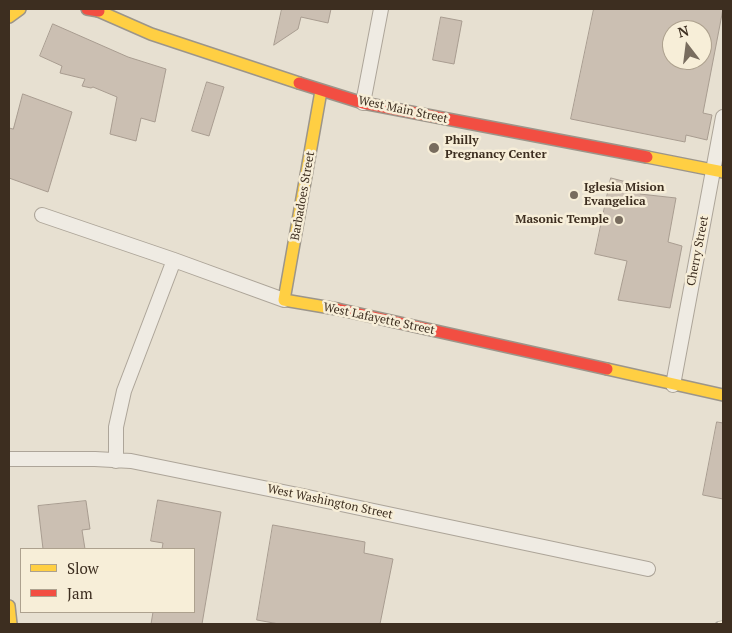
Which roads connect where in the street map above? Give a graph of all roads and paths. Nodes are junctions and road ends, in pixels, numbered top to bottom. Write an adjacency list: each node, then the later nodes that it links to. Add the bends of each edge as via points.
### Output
1 (20, 9): 5 (main road)
2 (87, 9): 4 (main road, West Main Street)
3 (381, 9): 7 (street)
4 (96, 10): 6 (main road, West Main Street, via 151,34)
5 (9, 17)
6 (321, 91): 7 (main road, West Main Street); 12 (main road, Barbadoes Street)
7 (363, 103): 9 (main road, West Main Street)
8 (723, 117): 9 (street, Cherry Street)
9 (718, 171): 13 (street, Cherry Street)
10 (42, 215): 11 (street, West Lafayette Street)
11 (174, 260): 12 (street, West Lafayette Street); 16 (street, via 124,391 116,427)
12 (284, 300): 13 (main road, West Lafayette Street)
13 (673, 385): 14 (main road, West Lafayette Street)
14 (723, 395)
15 (9, 459): 16 (street, West Washington Street)
16 (116, 460): 17 (street, West Washington Street)
17 (648, 569)
18 (9, 606): 19 (main road)
19 (11, 624)

